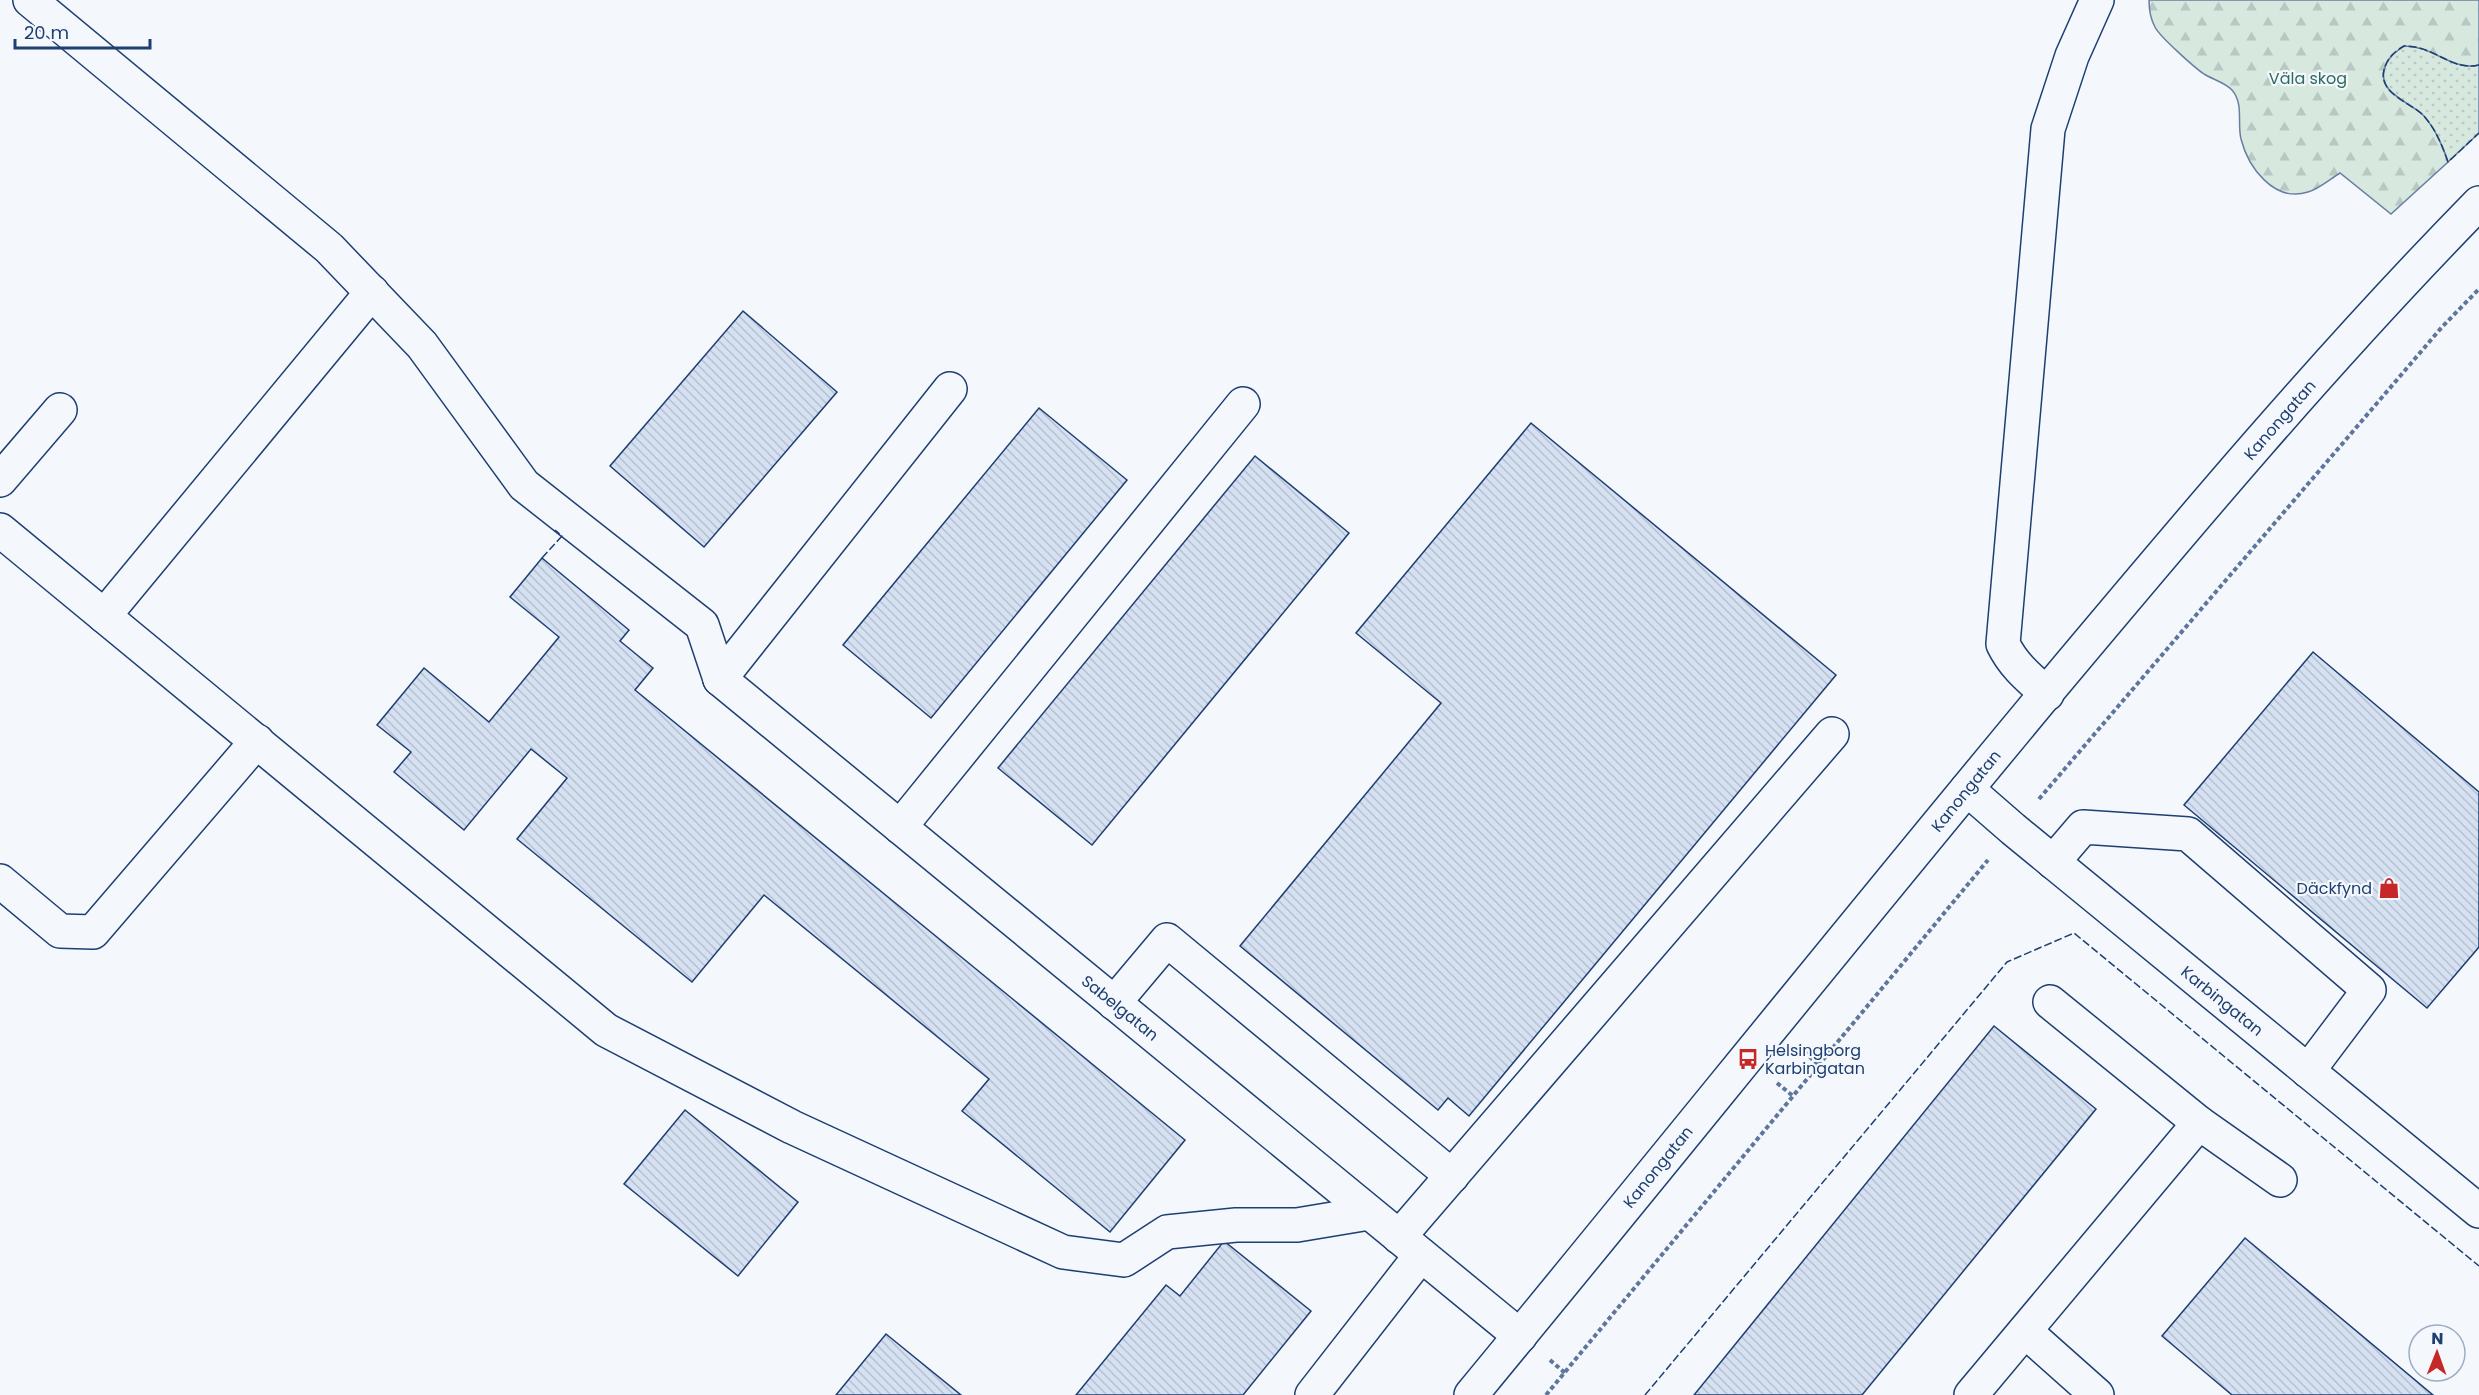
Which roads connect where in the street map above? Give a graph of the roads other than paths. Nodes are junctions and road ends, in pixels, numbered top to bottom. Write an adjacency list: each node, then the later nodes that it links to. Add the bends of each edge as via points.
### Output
1 (30, 0): 4 (street, via 329,248)
2 (2097, 0): 12 (street, via 2072,56 2048,129 2003,644 2022,673)
3 (2479, 203): 12 (street, Kanongatan, via 2369,318)
4 (372, 292): 10 (street); 11 (street, via 422,345 524,485 702,625)
5 (950, 389): 11 (street)
6 (1243, 404): 16 (street)
7 (60, 410): 8 (street)
8 (0, 480)
9 (0, 530): 10 (street)
10 (104, 616): 14 (street)
11 (720, 680): 16 (street, Sabelgatan)
12 (2047, 694): 15 (street, Kanongatan)
13 (1832, 734): 23 (street)
14 (256, 741): 18 (street, via 93,932 60,932); 26 (street, via 606,1030 792,1127 1063,1252 1124,1260 1167,1232 1236,1224 1297,1225)
15 (1967, 789): 17 (street, Karbingatan); 29 (street, Kanongatan)
16 (900, 827): 20 (street, Sabelgatan)
17 (2053, 862): 21 (street, Karbingatan); 21 (street, via 2083,827 2188,834 2369,990)
18 (0, 881)
19 (2050, 1002): 22 (street)
20 (1114, 1003): 23 (street, via 1167,940); 26 (street, Sabelgatan)
21 (2308, 1071): 25 (street, Karbingatan)
22 (2199, 1123): 24 (street); 28 (street)
23 (1452, 1176): 27 (street)
24 (2280, 1180)
25 (2479, 1211)
26 (1369, 1213): 27 (street, Sabelgatan)
27 (1410, 1246): 29 (street, Sabelgatan); 30 (street)
28 (2025, 1331): 32 (street); 33 (street)
29 (1520, 1336): 31 (street, Kanongatan)
30 (1312, 1395)
31 (1471, 1395)
32 (1971, 1395)
33 (2097, 1395)

